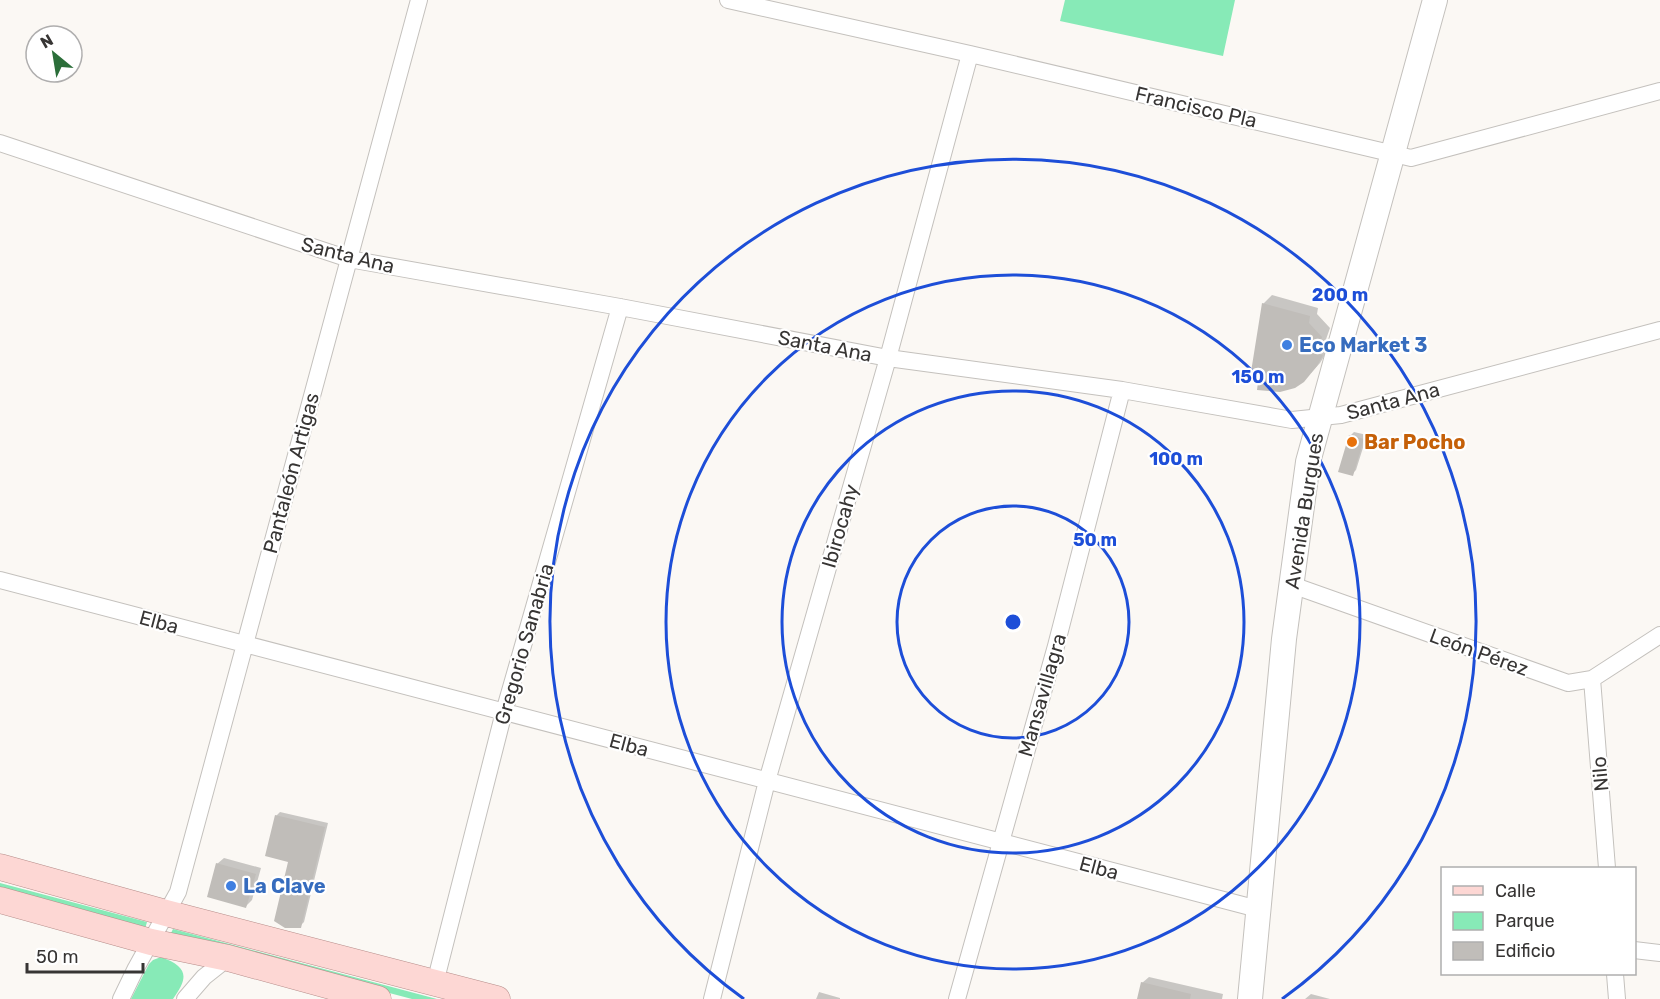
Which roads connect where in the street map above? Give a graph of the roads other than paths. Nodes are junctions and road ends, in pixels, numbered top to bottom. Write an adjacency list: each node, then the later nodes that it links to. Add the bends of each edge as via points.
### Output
1 (419, 0): 8 (street, Pantaleón Artigas)
2 (728, 0): 4 (street, Francisco Pla)
3 (1435, 0): 7 (street, Avenida Burgues)
4 (970, 54): 7 (street, Francisco Pla); 11 (street, Ibirocahy)
5 (1660, 92): 7 (street, Francisco Pla, via 1411,158)
6 (0, 143): 8 (street, Santa Ana)
7 (1393, 155): 13 (street, Avenida Burgues)
8 (349, 259): 9 (street, Santa Ana); 17 (street, Pantaleón Artigas)
9 (620, 307): 11 (street, Santa Ana); 19 (street, Gregorio Sanabria)
10 (1660, 330): 13 (street, Santa Ana)
11 (888, 358): 12 (street, Santa Ana); 20 (street, Ibirocahy)
12 (1122, 390): 13 (street, Santa Ana, via 1292,420); 21 (street, Mansavillagra)
13 (1321, 418): 15 (street, Avenida Burgues, via 1308,462)
14 (0, 580): 17 (street, Elba)
15 (1292, 585): 18 (street, León Pérez, via 1558,680); 25 (street, Avenida Burgues)
16 (1660, 635): 18 (street)
17 (244, 645): 19 (street, Elba); 26 (street, Pantaleón Artigas, via 177,892)
18 (1592, 679): 23 (street, Nilo)
19 (504, 712): 20 (street, Elba); 32 (street, Gregorio Sanabria)
20 (767, 781): 21 (street, Elba); 37 (street, Ibirocahy)
21 (1000, 842): 25 (street, Elba); 38 (street, Mansavillagra)
22 (0, 867): 26 (main road)
23 (1607, 867)
24 (0, 900): 27 (main road)
25 (1258, 909): 39 (street, Avenida Burgues)
26 (166, 913): 27 (street, Pantaleón Artigas); 32 (main road)
27 (151, 942): 30 (main road); 33 (street, Pantaleón Artigas)
28 (1636, 950): 29 (street)
29 (1660, 953)
30 (228, 958): 34 (street); 35 (main road)
31 (1615, 975): 40 (street)
32 (435, 982): 36 (main road)
33 (121, 999)
34 (185, 999)
35 (378, 999)
36 (497, 999)
37 (712, 999)
38 (957, 999)
39 (1250, 999)
40 (1617, 999)

